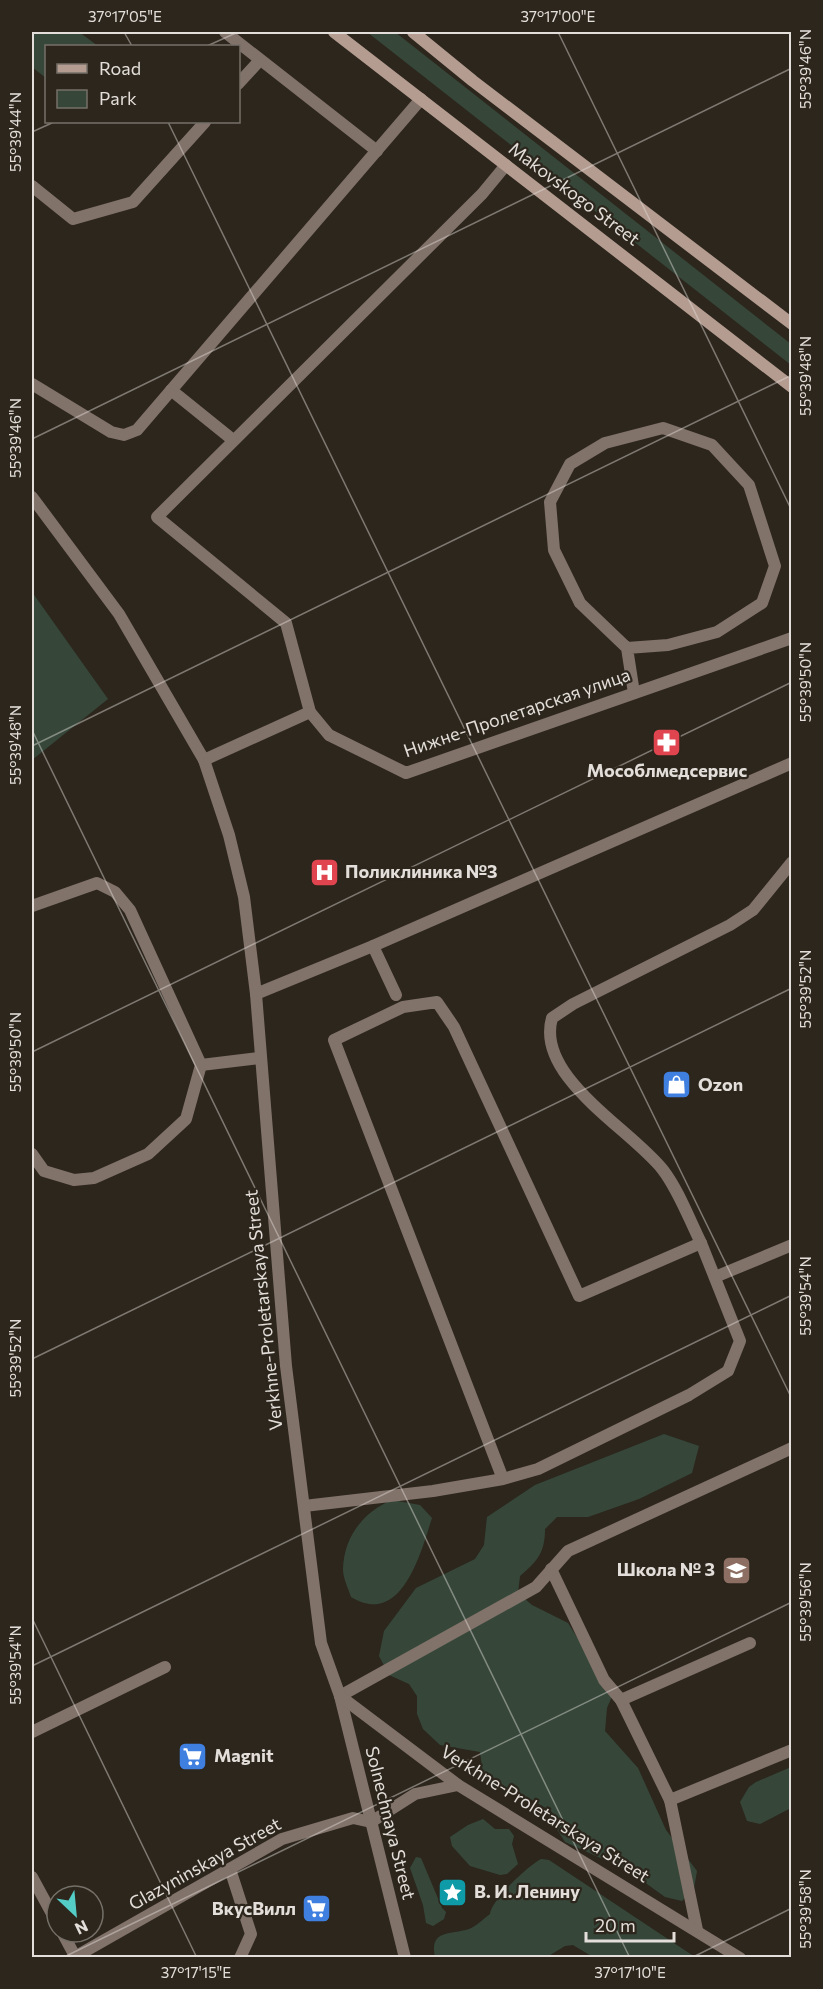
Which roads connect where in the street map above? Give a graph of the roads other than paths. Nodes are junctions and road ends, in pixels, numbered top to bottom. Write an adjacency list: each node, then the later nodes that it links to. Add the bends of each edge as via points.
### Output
1 (225, 32): 4 (street)
2 (334, 32): 6 (main road, Makovskogo Street)
3 (413, 32): 11 (main road, Makovskogo Street)
4 (260, 60): 5 (street); 8 (street)
5 (240, 82)
6 (422, 99): 8 (street); 9 (main road, Makovskogo Street)
7 (204, 123): 10 (street, via 133,202 73,219)
8 (377, 151): 14 (street)
9 (506, 165): 13 (main road, Makovskogo Street); 15 (street, via 482,194)
10 (32, 186)
11 (792, 324)
12 (32, 384): 14 (street, via 111,432 124,435 137,430)
13 (792, 387)
14 (171, 390): 15 (street)
15 (233, 440): 20 (street, via 157,517 286,623)
16 (32, 497): 21 (street, Verkhne-Proletarskaya Street, via 119,614)
17 (792, 638): 19 (street, Нижне-Пролетарская улица)
18 (627, 648): 18 (street, via 668,645 717,632 762,603 775,566 749,485 712,445 663,428 604,443 570,464 550,502 555,550 580,603); 19 (street)
19 (634, 693): 20 (street, Нижне-Пролетарская улица, via 406,773 330,735)
20 (310, 712): 21 (street)
21 (204, 760): 26 (street, Verkhne-Proletarskaya Street, via 244,897)
22 (792, 763): 25 (street)
23 (792, 862): 31 (street, via 753,910 573,1004 552,1018 548,1031 556,1057 576,1089 663,1170)
24 (32, 906): 29 (street, via 97,884 115,892 130,910)
25 (373, 946): 26 (street); 27 (street)
26 (256, 993): 28 (street, Verkhne-Proletarskaya Street)
27 (396, 995)
28 (260, 1058): 29 (street); 36 (street, Verkhne-Proletarskaya Street, via 286,1366)
29 (201, 1065): 30 (street, via 186,1119 148,1154 94,1178 74,1180 44,1171)
30 (32, 1154)
31 (701, 1243): 33 (street); 35 (street, via 579,1296 454,1027 437,1002 403,1006 334,1040)
32 (792, 1245): 33 (street)
33 (715, 1277): 35 (street, via 740,1341 728,1371 689,1395 538,1469)
34 (792, 1448): 37 (street, via 568,1551)
35 (503, 1479): 36 (street)
36 (304, 1506): 40 (street, Verkhne-Proletarskaya Street, via 321,1643)
37 (551, 1569): 40 (street, via 536,1587); 41 (street, via 604,1680)
38 (750, 1642): 41 (street)
39 (165, 1667): 42 (street)
40 (340, 1696): 44 (street, Verkhne-Proletarskaya Street); 46 (street, Solnechnaya Street)
41 (621, 1700): 45 (street)
42 (32, 1732)
43 (792, 1750): 45 (street)
44 (458, 1785): 46 (street, via 415,1794); 50 (street, Verkhne-Proletarskaya Street)
45 (670, 1800): 50 (street)
46 (371, 1822): 47 (street, Glazyninskaya Street, via 353,1818 282,1839); 53 (street, Solnechnaya Street)
47 (230, 1869): 51 (street, Glazyninskaya Street); 52 (street, via 252,1934)
48 (32, 1877): 49 (street)
49 (45, 1901)
50 (697, 1930): 54 (street, Verkhne-Proletarskaya Street)
51 (75, 1957)
52 (240, 1958)
53 (405, 1958)
54 (740, 1958)

